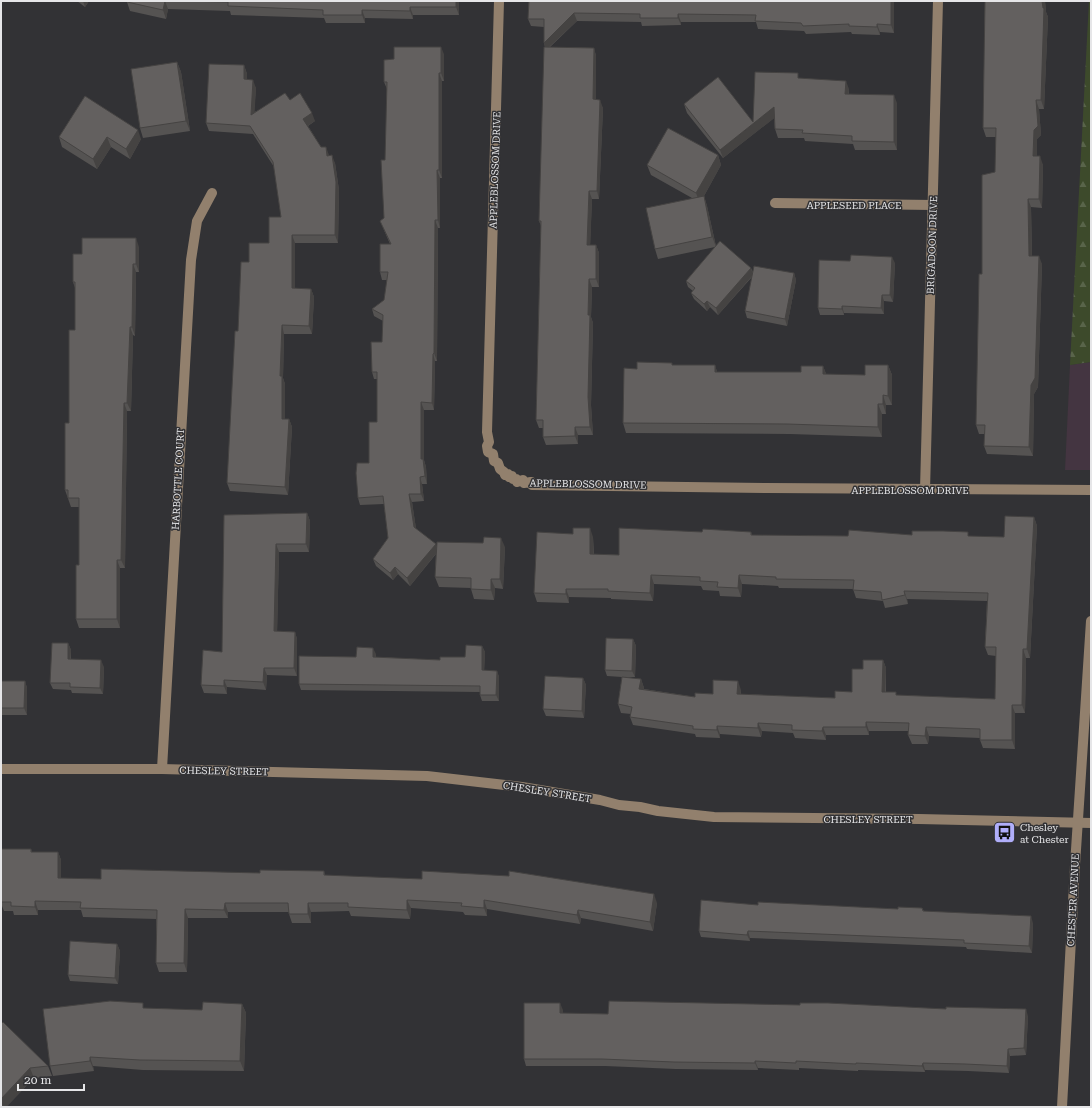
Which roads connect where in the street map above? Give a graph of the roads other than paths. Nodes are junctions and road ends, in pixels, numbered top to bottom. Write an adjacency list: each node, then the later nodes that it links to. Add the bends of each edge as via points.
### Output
1 (498, 1): 6 (street, APPLEBLOSSOM DRIVE, via 487,446 488,452 493,454 505,475 516,478 517,482 531,482 532,485)
2 (938, 1): 5 (street, BRIGADOON DRIVE)
3 (212, 193): 10 (street, HARBOTTLE COURT, via 197,221 191,260)
4 (775, 204): 5 (street, APPLESEED PLACE)
5 (933, 205): 6 (street, BRIGADOON DRIVE)
6 (925, 490): 7 (street, APPLEBLOSSOM DRIVE)
7 (1091, 490)
8 (1091, 621): 11 (street, CHESTER AVENUE)
9 (1, 769): 10 (street, CHESLEY STREET)
10 (162, 769): 11 (street, CHESLEY STREET, via 427,776 522,787 619,805 640,806 658,812 714,817)
11 (1077, 824): 12 (street, CHESLEY STREET); 13 (street, CHESTER AVENUE)
12 (1091, 824)
13 (1062, 1107)

